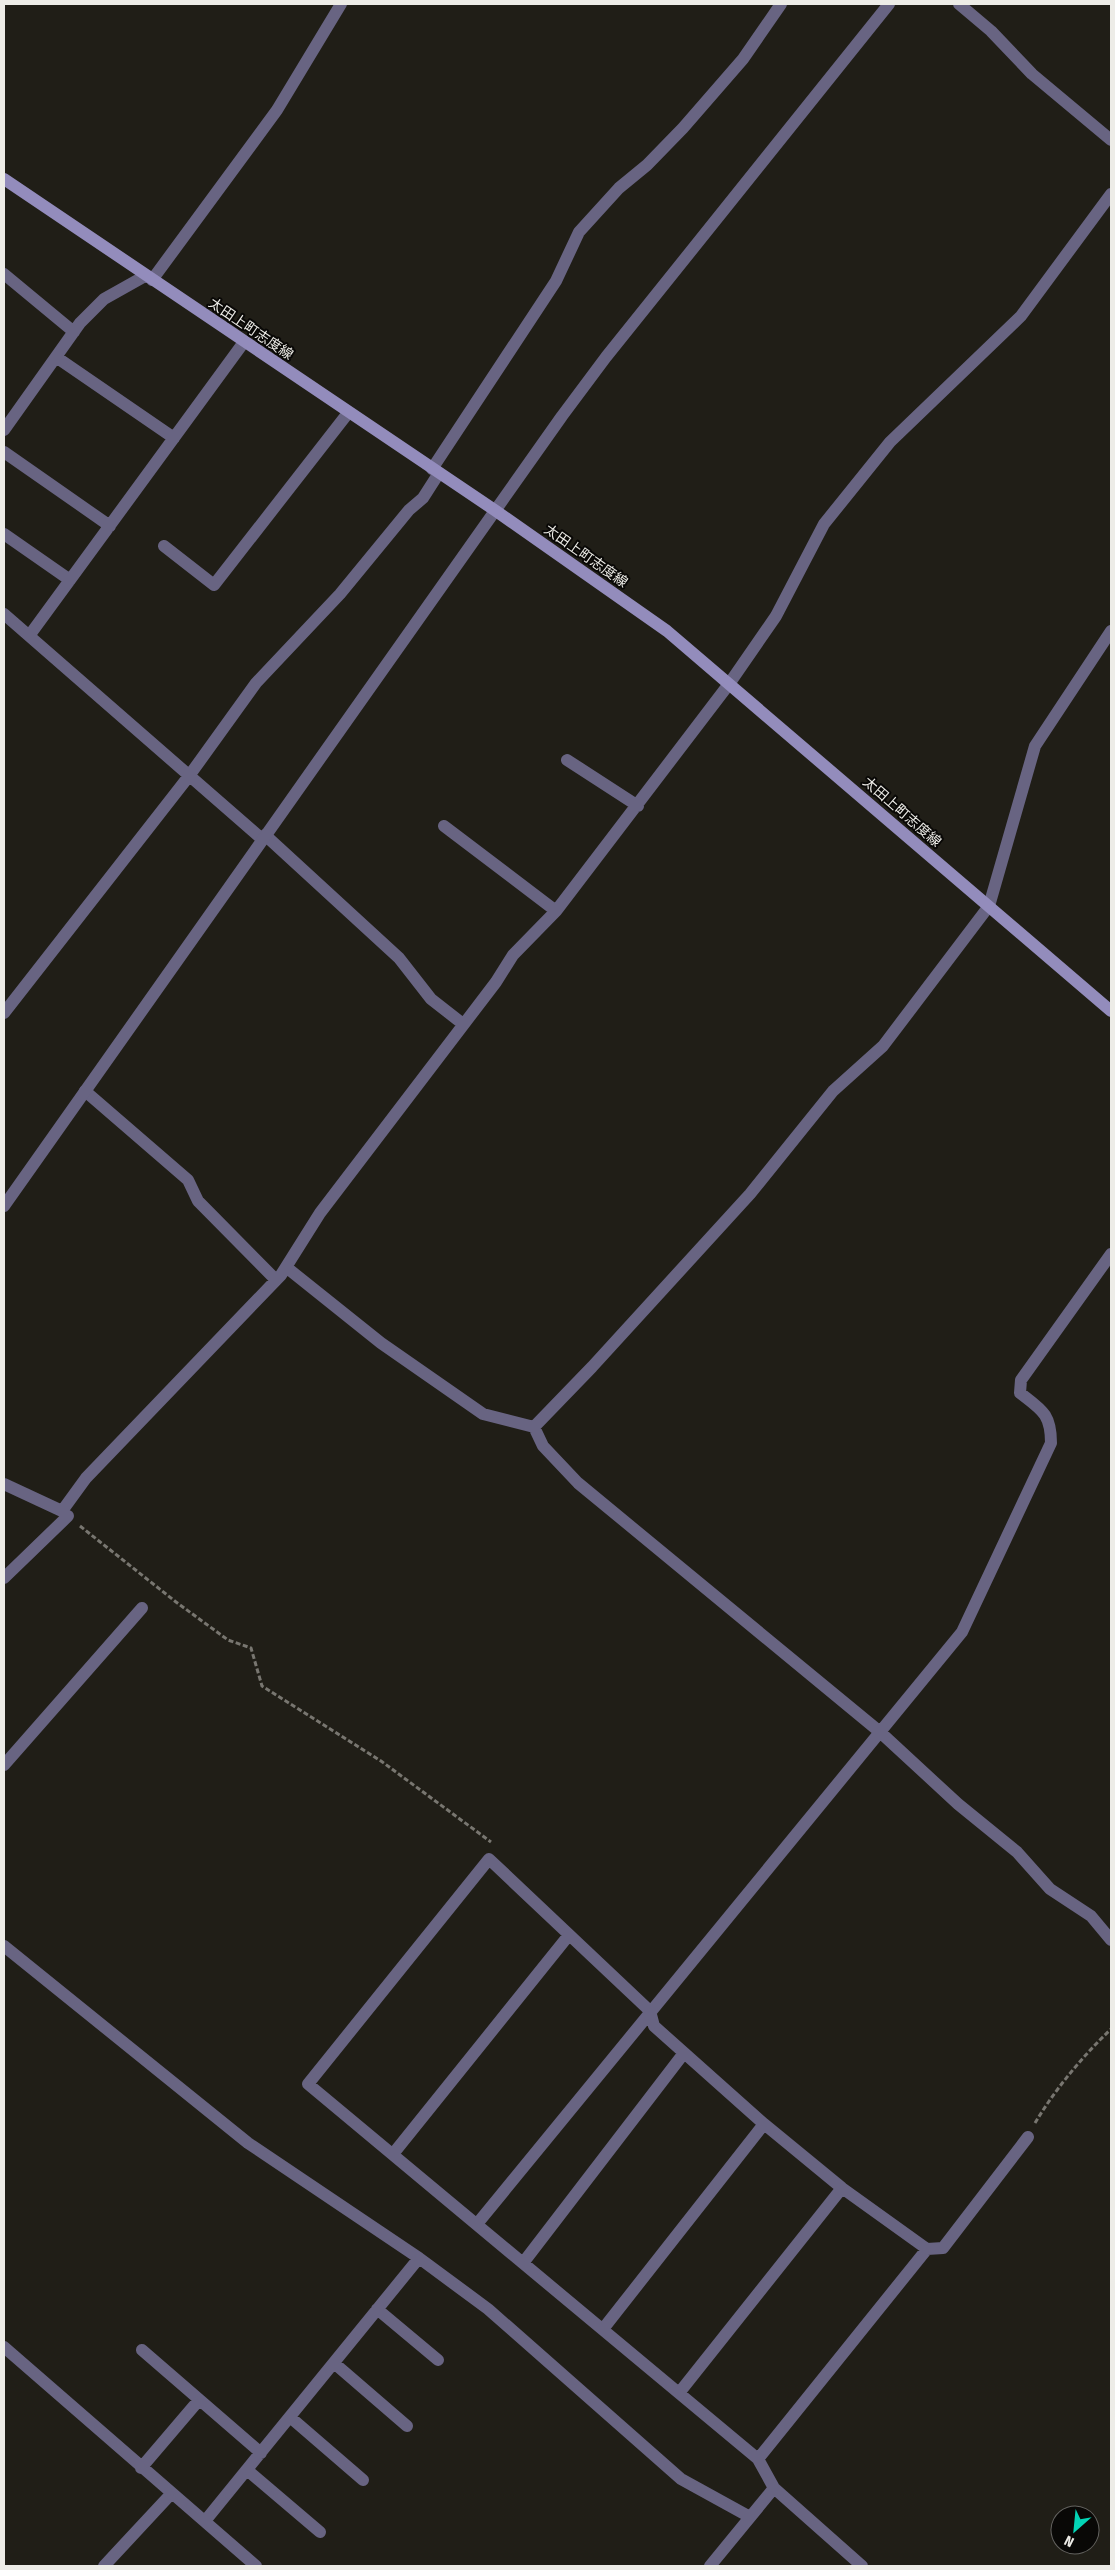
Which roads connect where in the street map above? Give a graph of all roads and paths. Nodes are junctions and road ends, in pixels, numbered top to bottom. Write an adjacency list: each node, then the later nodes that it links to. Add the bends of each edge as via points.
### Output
1 (341, 4): 9 (street, via 277,110)
2 (781, 4): 17 (street, via 743,59 683,128 619,188 579,232 556,281)
3 (889, 4): 18 (street, via 606,357)
4 (959, 4): 5 (street, via 991,31 1032,74)
5 (1111, 140)
6 (4, 179): 9 (main road, 太田上町志度線)
7 (1111, 194): 26 (street, via 1021,316 890,442 824,524 776,616)
8 (4, 274): 10 (street)
9 (149, 278): 10 (street, via 104,299); 11 (main road, 太田上町志度線)
10 (74, 332): 12 (street)
11 (244, 342): 13 (main road, 太田上町志度線); 15 (street)
12 (56, 357): 14 (street); 15 (street)
13 (348, 412): 17 (main road, 太田上町志度線); 21 (street, via 214,585)
14 (4, 430)
15 (174, 438): 19 (street)
16 (4, 452): 19 (street)
17 (436, 471): 18 (main road, 太田上町志度線); 28 (street, via 423,498 409,510 340,594 256,683)
18 (496, 511): 26 (main road, 太田上町志度線, via 667,631); 31 (street)
19 (110, 526): 22 (street)
20 (4, 534): 22 (street)
21 (164, 546)
22 (70, 580): 25 (street)
23 (4, 614): 25 (street)
24 (1111, 631): 32 (street, via 1035,746)
25 (29, 636): 28 (street)
26 (729, 684): 29 (street); 32 (main road, 太田上町志度線)
27 (567, 760): 29 (street)
28 (189, 776): 31 (street); 35 (street)
29 (638, 806): 33 (street)
30 (444, 826): 33 (street)
31 (263, 837): 36 (street, via 399,958 431,999); 37 (street)
32 (989, 906): 34 (main road, 太田上町志度線); 42 (street, via 883,1046 833,1091 750,1194)
33 (556, 911): 36 (street, via 513,955)
34 (1111, 1011)
35 (4, 1013)
36 (463, 1024): 40 (street, via 320,1213)
37 (85, 1091): 38 (street); 41 (street, via 188,1180 198,1201)
38 (4, 1206)
39 (1111, 1254): 47 (street, via 1021,1380 1020,1393 1045,1412 1051,1425 1051,1443 962,1632)
40 (286, 1267): 41 (street); 42 (street, via 381,1343 483,1414)
41 (276, 1280): 43 (street, via 86,1478 62,1511)
42 (534, 1427): 47 (street, via 543,1446 578,1483)
43 (4, 1484)
44 (68, 1516): 45 (street); 49 (path, via 228,1640 251,1648 262,1686 381,1761)
45 (4, 1578)
46 (142, 1608): 48 (street)
47 (880, 1732): 51 (street, via 958,1804 1017,1852 1050,1889 1091,1916); 53 (street)
48 (4, 1765)
49 (495, 1846)
50 (568, 1935): 53 (street); 58 (street); 58 (street, via 489,1859 308,2084)
51 (1111, 1940)
52 (4, 1946): 62 (street, via 248,2143)
53 (650, 2011): 55 (street, via 654,2026); 60 (street)
54 (1111, 2029): 57 (path, via 1085,2054 1048,2101)
55 (684, 2053): 56 (street); 63 (street)
56 (764, 2124): 59 (street); 65 (street)
57 (1028, 2137): 61 (street, via 943,2248)
58 (393, 2154): 60 (street)
59 (842, 2188): 61 (street); 70 (street)
60 (477, 2224): 63 (street)
61 (927, 2249): 75 (street)
62 (419, 2258): 64 (street); 81 (street, via 488,2309 681,2479)
63 (523, 2263): 65 (street)
64 (377, 2309): 68 (street); 69 (street)
65 (603, 2329): 70 (street)
66 (4, 2347): 76 (street)
67 (142, 2350): 71 (street)
68 (438, 2360)
69 (334, 2363): 72 (street); 73 (street)
70 (679, 2393): 75 (street)
71 (199, 2400): 74 (street); 76 (street)
72 (290, 2417): 74 (street); 78 (street)
73 (407, 2426)
74 (261, 2454): 77 (street)
75 (758, 2459): 79 (street)
76 (141, 2468): 80 (street)
77 (247, 2470): 82 (street); 83 (street)
78 (363, 2480)
79 (774, 2488): 81 (street); 87 (street)
80 (171, 2494): 82 (street); 84 (street)
81 (750, 2517): 86 (street)
82 (205, 2522): 85 (street)
83 (320, 2532)
84 (104, 2566)
85 (256, 2566)
86 (710, 2566)
87 (862, 2566)

